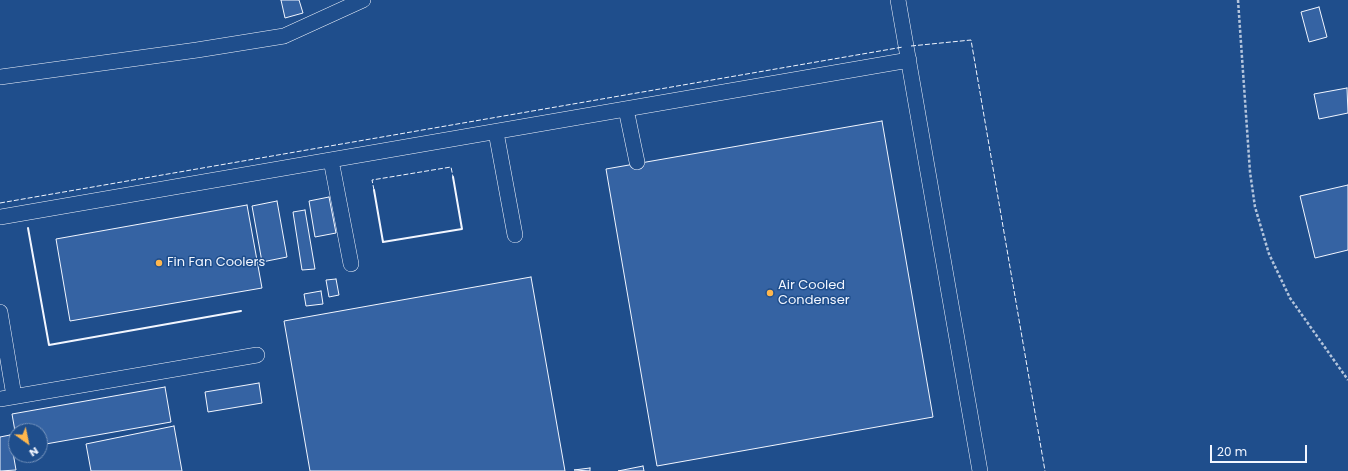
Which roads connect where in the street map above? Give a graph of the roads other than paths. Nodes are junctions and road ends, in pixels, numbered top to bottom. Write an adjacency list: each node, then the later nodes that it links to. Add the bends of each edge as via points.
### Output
1 (363, 0): 4 (lane, via 284,36)
2 (898, 0): 3 (lane)
3 (909, 60): 5 (lane); 15 (lane)
4 (0, 77)
5 (626, 109): 6 (lane); 8 (lane)
6 (496, 132): 7 (lane); 10 (lane)
7 (330, 160): 9 (lane); 11 (lane)
8 (637, 162)
9 (0, 217)
10 (515, 235)
11 (351, 264)
12 (0, 312): 14 (lane)
13 (257, 355): 14 (lane)
14 (7, 397)
15 (980, 471)

